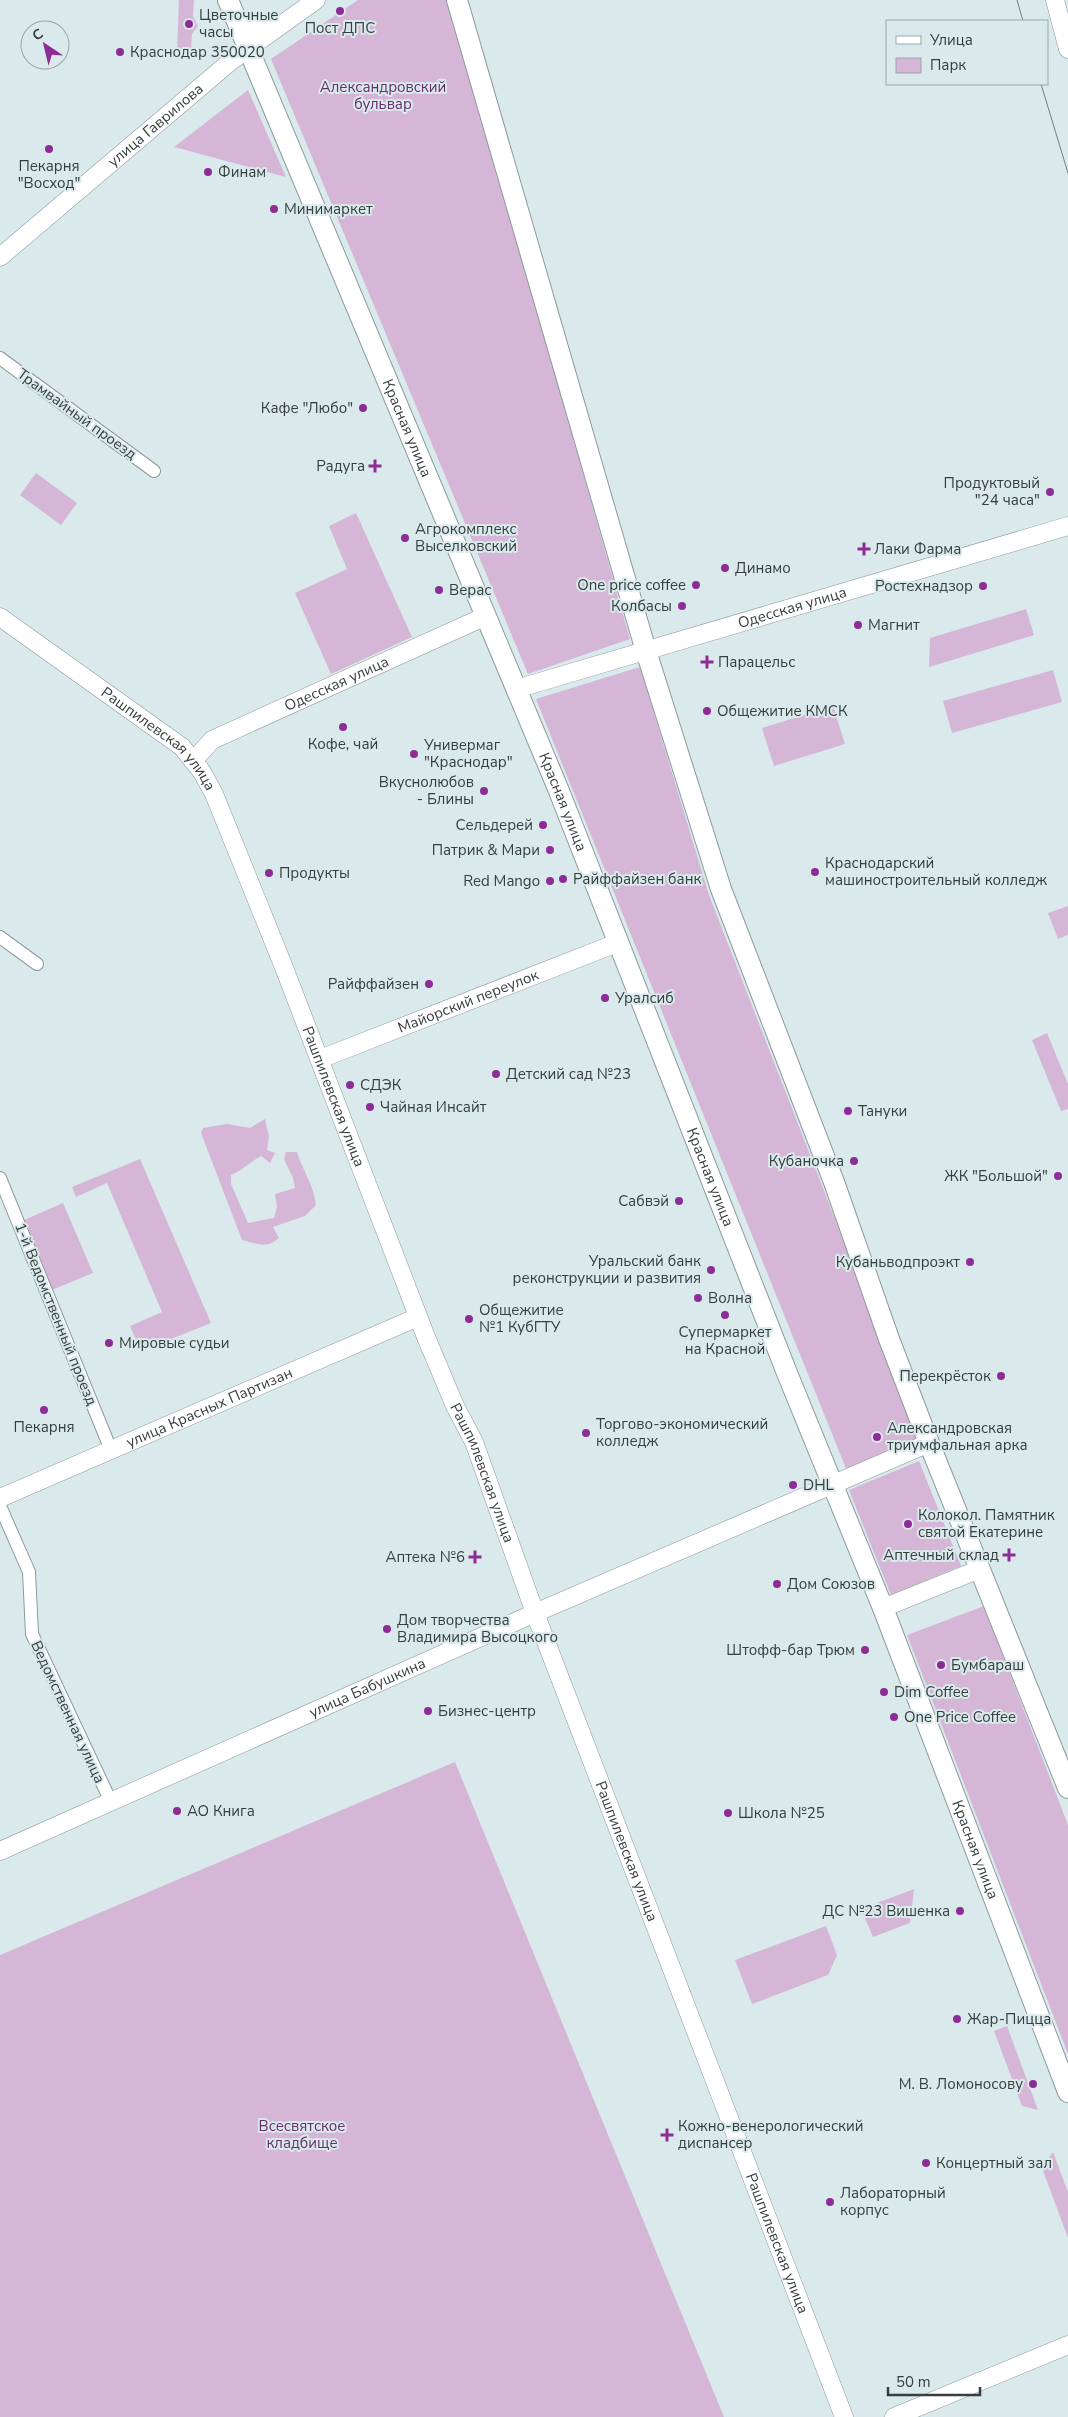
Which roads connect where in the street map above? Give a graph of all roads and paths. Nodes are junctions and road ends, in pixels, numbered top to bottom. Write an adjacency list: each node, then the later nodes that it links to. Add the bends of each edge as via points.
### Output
1 (228, 0): 5 (main road, Красная улица)
2 (316, 0): 6 (street, улица Гаврилова)
3 (457, 0): 15 (main road)
4 (1055, 0): 8 (street)
5 (237, 19): 6 (street, via 248,26); 7 (main road, Красная улица)
6 (280, 25): 7 (street, улица Гаврилова)
7 (248, 47): 9 (street, улица Гаврилова); 13 (main road, Красная улица)
8 (1068, 49)
9 (1, 253)
10 (0, 358): 11 (street, Трамвайный проезд)
11 (154, 471)
12 (1068, 526): 15 (street, Одесская улица)
13 (486, 616): 16 (main road, Красная улица); 17 (street, Одесская улица, via 212,740)
14 (0, 617): 17 (street, Рашпилевская улица, via 182,747)
15 (646, 651): 16 (street, Одесская улица); 24 (main road, via 721,888 831,1173)
16 (516, 689): 19 (main road, Красная улица)
17 (194, 761): 21 (street, Рашпилевская улица, via 214,794)
18 (0, 937): 20 (street)
19 (617, 943): 21 (street, Майорский переулок); 26 (main road, Красная улица)
20 (37, 964)
21 (320, 1059): 23 (street, Рашпилевская улица)
22 (0, 1178): 25 (street, 1-й Ведомственный проезд)
23 (418, 1316): 25 (street, улица Красных Партизан); 31 (street, Рашпилевская улица, via 455,1406 474,1442)
24 (929, 1443): 26 (street, улица Бабушкина); 29 (main road)
25 (111, 1450): 27 (street, улица Красных Партизан)
26 (834, 1486): 30 (main road, Красная улица); 31 (street, улица Бабушкина)
27 (0, 1498)
28 (0, 1506): 33 (street, Ведомственная улица, via 29,1572 32,1634)
29 (980, 1569): 30 (street); 32 (main road)
30 (883, 1608): 35 (main road, Красная улица)
31 (535, 1613): 33 (street, улица Бабушкина); 37 (street, Рашпилевская улица)
32 (1068, 1788)
33 (111, 1802): 34 (street, улица Бабушкина)
34 (0, 1851)
35 (1068, 2092)
36 (1068, 2345): 38 (street)
37 (844, 2417)
38 (894, 2417)

